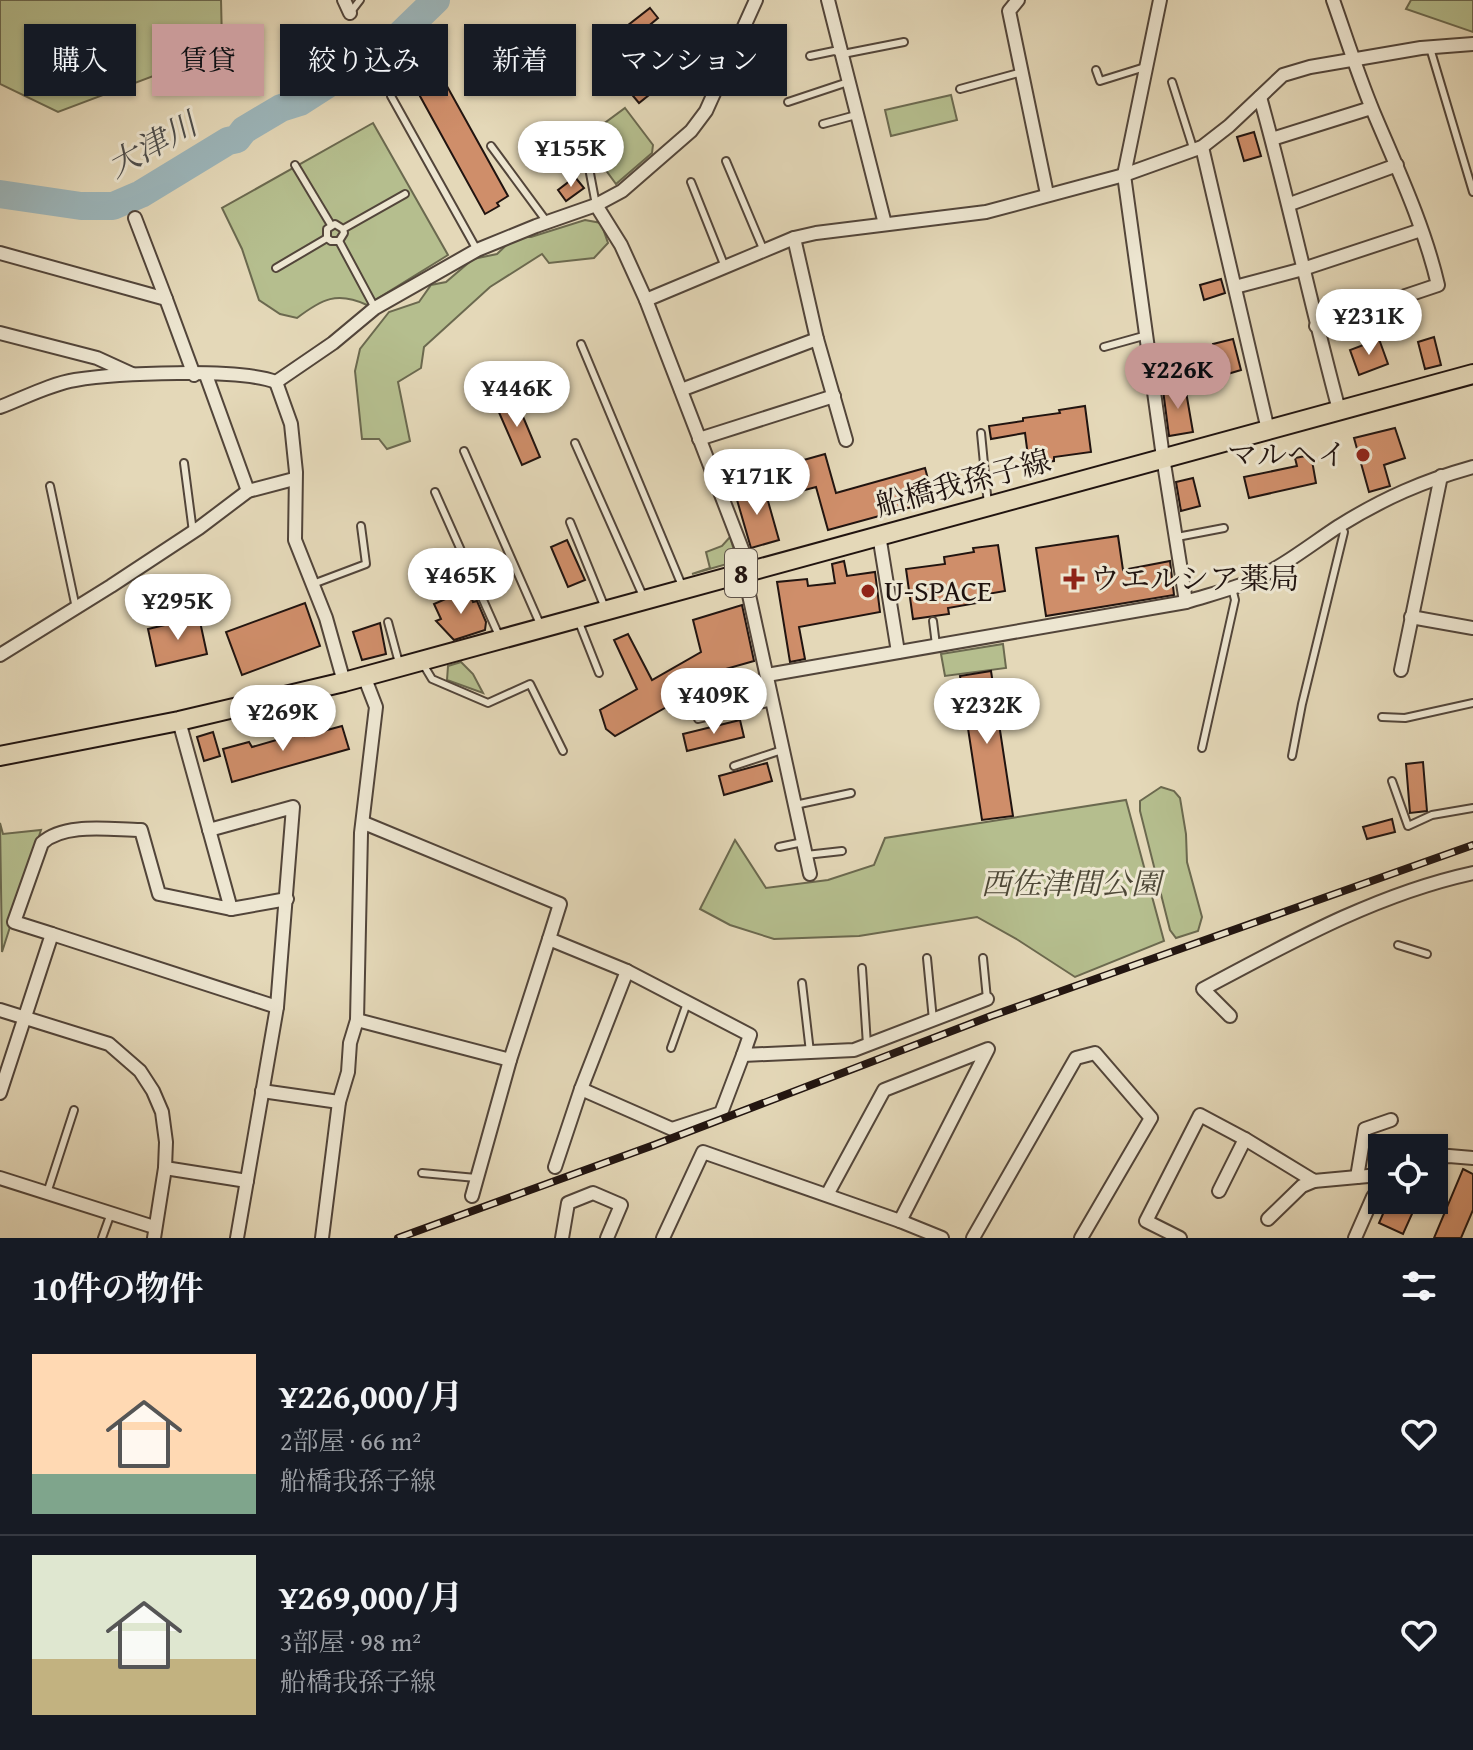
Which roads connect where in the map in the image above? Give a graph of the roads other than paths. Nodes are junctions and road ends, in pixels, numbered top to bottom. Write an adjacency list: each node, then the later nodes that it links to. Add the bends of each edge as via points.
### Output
1 (344, 0): 8 (street)
2 (360, 0): 8 (lane)
3 (756, 0): 40 (street, via 706,111 691,131 622,191)
4 (828, 0): 12 (street)
5 (1018, 0): 17 (street, via 1009,11)
6 (1160, 0): 15 (street)
7 (1333, 0): 14 (street)
8 (350, 13)
9 (904, 42): 12 (lane)
10 (1473, 44): 11 (street)
11 (1430, 48): 14 (street); 36 (lane)
12 (843, 54): 13 (lane); 18 (street)
13 (810, 56)
14 (1355, 61): 22 (street, via 1283,75); 24 (street)
15 (1145, 67): 16 (lane, via 1100,81); 34 (street)
16 (1096, 70)
17 (1022, 72): 20 (lane); 38 (street)
18 (848, 82): 23 (lane); 25 (street)
19 (1172, 82): 30 (lane)
20 (960, 89)
21 (391, 96): 50 (lane)
22 (1260, 97): 27 (street); 30 (street)
23 (788, 102)
24 (1371, 108): 27 (street); 33 (street)
25 (856, 115): 26 (lane); 43 (street)
26 (823, 124)
27 (1272, 139): 39 (street)
28 (491, 146): 42 (lane)
29 (574, 148): 40 (lane, via 589,168)
30 (1198, 149): 34 (street); 56 (street)
31 (726, 161): 51 (lane)
32 (295, 165): 44 (lane)
33 (1397, 165): 39 (street); 46 (street)
34 (1124, 175): 38 (street); 62 (street)
35 (691, 182): 53 (lane)
36 (1473, 192)
37 (405, 194): 45 (lane)
38 (1047, 194): 43 (street, via 986,212)
39 (1290, 204): 55 (street)
40 (596, 205): 42 (street); 58 (street)
41 (135, 218): 57 (street)
42 (547, 222): 50 (street)
43 (885, 224): 48 (street)
44 (331, 225): 45 (lane); 47 (lane)
45 (343, 229): 49 (lane)
46 (1421, 230): 55 (street); 60 (street, via 1438,285)
47 (327, 238): 49 (lane); 54 (lane)
48 (794, 238): 51 (street); 63 (street)
49 (339, 241): 59 (lane)
50 (477, 250): 59 (street)
51 (764, 251): 53 (street)
52 (0, 253): 57 (street)
53 (725, 267): 58 (street)
54 (276, 268)
55 (1303, 269): 56 (street); 60 (street)
56 (1235, 287): 74 (street)
57 (166, 299): 67 (street)
58 (646, 300): 70 (street)
59 (375, 308): 69 (street)
60 (1316, 326): 73 (street)
61 (0, 333): 68 (street, via 97,358)
62 (1147, 335): 65 (lane); 80 (street)
63 (817, 339): 70 (street); 71 (street)
64 (581, 344): 98 (lane)
65 (1104, 347)
66 (1473, 374): 73 (main road, 船橋我孫子線 / 8)
67 (200, 375): 68 (street); 69 (street); 86 (street)
68 (135, 376): 72 (street, via 73,380)
69 (276, 382): 84 (street, via 291,424)
70 (681, 390): 76 (street)
71 (834, 396): 76 (street); 77 (street)
72 (0, 407)
73 (1339, 410): 74 (main road, 船橋我孫子線 / 8)
74 (1268, 430): 80 (main road, 船橋我孫子線 / 8)
75 (981, 433): 88 (lane)
76 (699, 439): 96 (street, via 747,562)
77 (846, 440)
78 (575, 443): 100 (lane)
79 (464, 451): 108 (lane)
80 (1163, 457): 88 (main road, 船橋我孫子線 / 8); 95 (street)
81 (184, 463): 93 (lane)
82 (1473, 467): 83 (street)
83 (1441, 476): 91 (street, via 1387,498); 105 (street)
84 (294, 479): 86 (street); 97 (street, via 295,540)
85 (50, 486): 102 (lane)
86 (248, 491): 93 (street)
87 (435, 492): 110 (lane)
88 (988, 505): 94 (main road, 船橋我孫子線 / 8)
89 (570, 522): 103 (lane)
90 (361, 526): 97 (lane, via 366,564)
91 (1339, 526): 99 (street, via 1284,564); 130 (lane, via 1344,532)
92 (1224, 528): 95 (lane)
93 (193, 532): 102 (street)
94 (879, 535): 96 (main road, 船橋我孫子線 / 8); 112 (street)
95 (1177, 537): 101 (street)
96 (744, 572): 98 (main road, 船橋我孫子線 / 8); 118 (street)
97 (313, 584): 120 (street)
98 (683, 588): 100 (main road, 船橋我孫子線 / 8)
99 (1232, 588): 101 (street); 126 (lane, via 1235,600)
100 (645, 599): 103 (main road, 船橋我孫子線 / 8)
101 (1186, 602): 111 (street)
102 (76, 608): 113 (street)
103 (605, 609): 104 (main road, 船橋我孫子線 / 8)
104 (577, 617): 108 (main road, 船橋我孫子線 / 8); 117 (lane)
105 (1411, 617): 109 (street); 116 (street)
106 (933, 621): 111 (lane)
107 (388, 622): 115 (lane)
108 (541, 627): 110 (main road, 船橋我孫子線 / 8)
109 (1473, 628)
110 (500, 638): 114 (main road, 船橋我孫子線 / 8)
111 (936, 645): 112 (street)
112 (898, 652): 118 (street)
113 (0, 655)
114 (421, 661): 115 (main road, 船橋我孫子線 / 8); 128 (lane, via 432,679 488,703 530,684)
115 (400, 667): 119 (main road, 船橋我孫子線 / 8)
116 (1401, 670)
117 (599, 673)
118 (767, 675): 121 (street)
119 (364, 676): 120 (main road, 船橋我孫子線 / 8); 136 (street, via 376,707)
120 (344, 682): 125 (main road, 船橋我孫子線 / 8)
121 (772, 702): 124 (lane); 127 (street)
122 (1473, 703): 123 (lane, via 1405,718)
123 (1382, 717)
124 (698, 719)
125 (179, 721): 129 (main road, 船橋我孫子線 / 8); 137 (street)
126 (1202, 748)
127 (782, 750): 131 (lane); 134 (street)
128 (563, 751)
129 (0, 756)
130 (1292, 756)
131 (734, 766)
132 (1392, 781): 135 (lane, via 1408,826 1432,815)
133 (851, 793): 134 (lane)
134 (795, 805): 139 (street)
135 (1473, 808)
136 (364, 823): 146 (street, via 560,904); 160 (street)
137 (209, 830): 143 (street, via 293,807); 144 (street)
138 (779, 847): 139 (lane)
139 (804, 849): 140 (lane); 142 (street)
140 (842, 851)
141 (1473, 873): 158 (street, via 1388,899 1311,931 1203,989)
142 (810, 874)
143 (287, 899): 144 (street); 156 (street)
144 (231, 909): 145 (street, via 159,894 141,830 84,830 51,835 42,843 14,922)
145 (52, 934): 156 (street); 159 (street)
146 (549, 939): 152 (street); 166 (street)
147 (1398, 945): 148 (lane)
148 (1427, 954)
149 (927, 958): 161 (lane)
150 (983, 958): 154 (lane)
151 (862, 968): 162 (lane)
152 (627, 971): 155 (street); 167 (street)
153 (802, 983): 164 (lane)
154 (987, 999): 161 (street)
155 (687, 1003): 163 (lane); 165 (street, via 750,1035)
156 (277, 1007): 168 (street)
157 (0, 1010): 159 (street)
158 (1230, 1016)
159 (26, 1017): 169 (street); 177 (street, via 109,1044 140,1071 162,1112)
160 (357, 1020): 166 (street); 170 (street)
161 (933, 1020): 162 (street)
162 (867, 1045): 164 (street)
163 (671, 1048)
164 (810, 1052): 165 (street)
165 (743, 1055): 167 (street, via 721,1113 672,1129)
166 (510, 1060): 182 (street)
167 (581, 1089): 176 (street)
168 (262, 1091): 170 (street); 183 (street)
169 (0, 1093)
170 (339, 1102): 196 (street)
171 (74, 1110): 186 (lane)
172 (1391, 1120): 180 (street, via 1365,1129)
173 (1245, 1139): 184 (street); 185 (street); 203 (street, via 1200,1115 1146,1221)
174 (1448, 1156): 175 (street)
175 (1473, 1158)
176 (555, 1167)
177 (165, 1168): 183 (street); 193 (street)
178 (422, 1173): 182 (lane)
179 (1368, 1176): 180 (street)
180 (1357, 1177): 184 (street)
181 (0, 1178): 186 (street)
182 (476, 1178): 188 (street)
183 (247, 1181): 195 (street)
184 (1314, 1181): 191 (street)
185 (1219, 1191)
186 (47, 1193): 190 (street)
187 (827, 1195): 192 (street); 192 (street, via 884,1090 988,1049); 199 (street, via 703,1152)
188 (472, 1196)
189 (1368, 1208): 204 (street)
190 (111, 1213): 193 (street); 194 (lane)
191 (1268, 1219)
192 (900, 1221): 200 (street)
193 (154, 1232)
194 (102, 1238)
195 (237, 1238)
196 (322, 1238)
197 (562, 1238): 198 (street, via 568,1203 593,1193 621,1205)
198 (607, 1238)
199 (663, 1238)
200 (942, 1238)
201 (973, 1238): 202 (street, via 1076,1058 1095,1053 1151,1118)
202 (1081, 1238)
203 (1180, 1238)
204 (1355, 1238)

